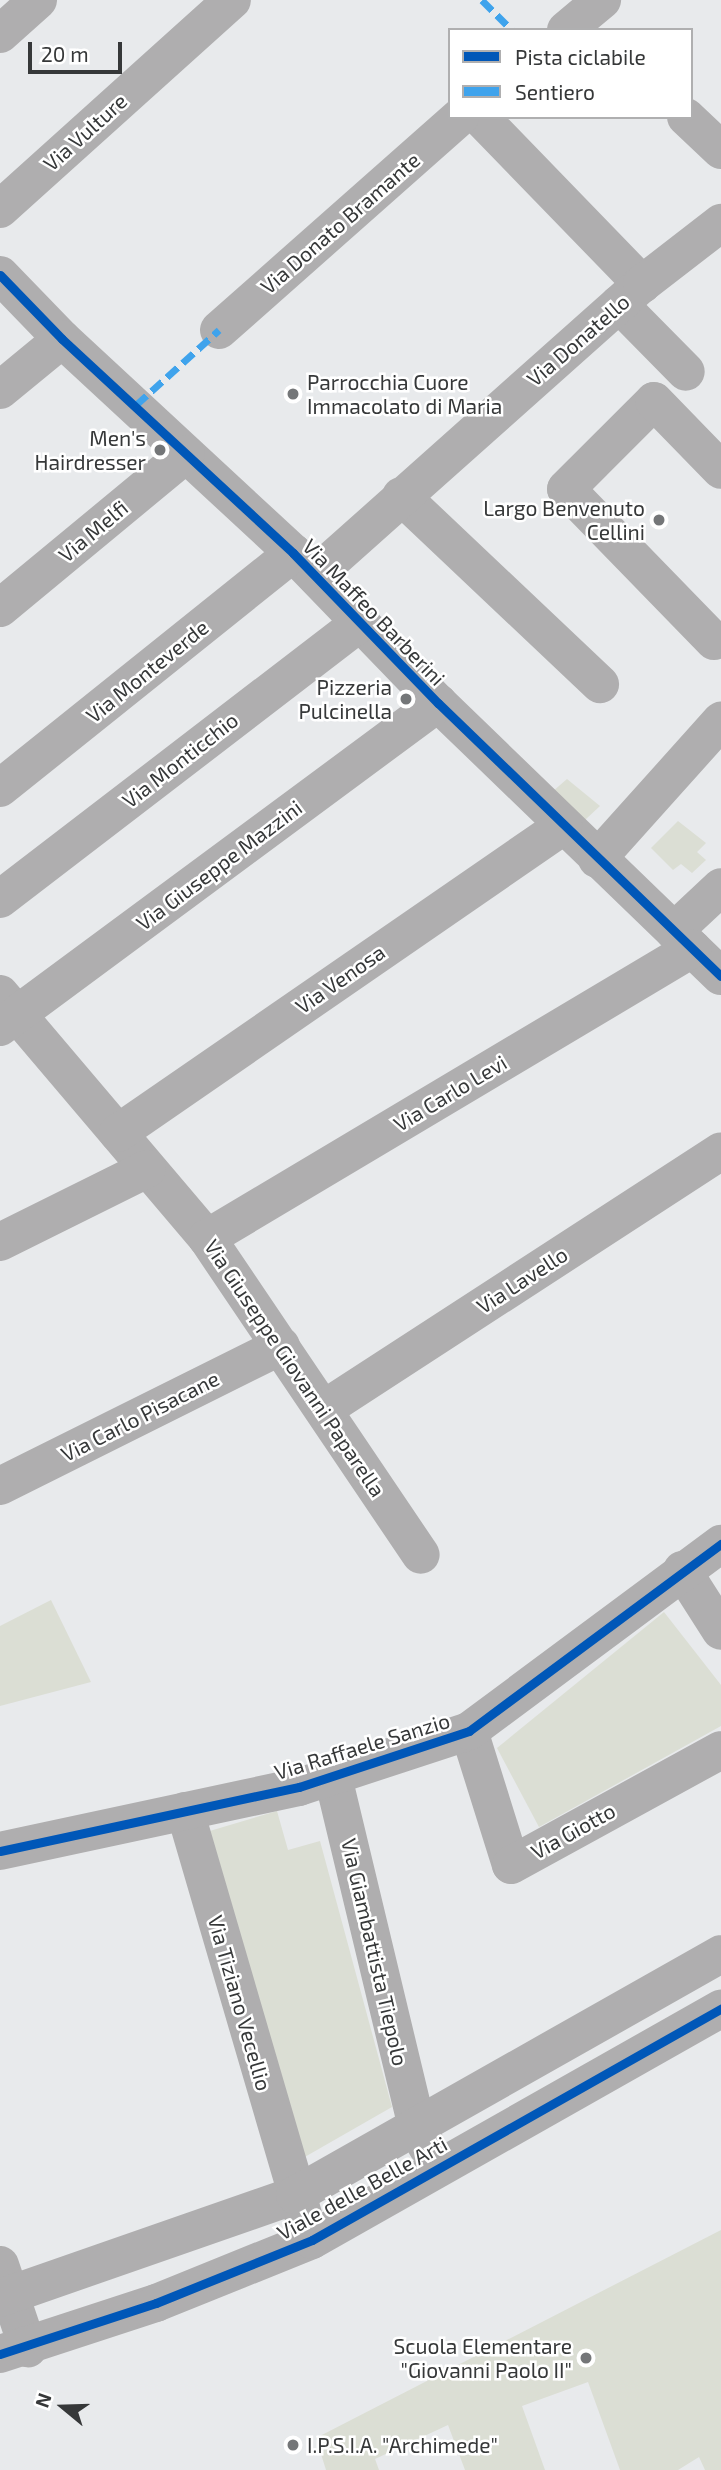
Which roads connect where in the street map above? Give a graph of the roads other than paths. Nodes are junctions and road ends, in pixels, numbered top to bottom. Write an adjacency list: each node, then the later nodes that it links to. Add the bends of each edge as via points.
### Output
1 (38, 0): 5 (street)
2 (232, 0): 10 (street, Via Vulture)
3 (602, 0): 4 (street)
4 (568, 28)
5 (0, 34)
6 (458, 119): 14 (street, Via Donato Bramante)
7 (482, 119): 13 (street)
8 (688, 119): 9 (street)
9 (721, 150)
10 (0, 209)
11 (721, 223): 13 (street, Via Donatello)
12 (0, 275): 15 (street, Via Maffeo Barberini)
13 (631, 294): 16 (street); 20 (street, Via Donatello)
14 (219, 330)
15 (62, 339): 17 (street); 18 (street, Via Maffeo Barberini)
16 (686, 372)
17 (0, 390)
18 (186, 454): 21 (street, Via Maffeo Barberini); 22 (street, Via Melfi)
19 (721, 470): 24 (street, via 653,401 566,489)
20 (401, 496): 21 (street, Via Donatello); 25 (street)
21 (304, 564): 23 (street, Via Maffeo Barberini); 28 (street, Via Monteverde)
22 (0, 608)
23 (361, 622): 26 (street, Via Maffeo Barberini); 32 (street, Via Monticchio)
24 (719, 641)
25 (600, 684)
26 (438, 703): 29 (street, Via Maffeo Barberini); 35 (street, Via Giuseppe Mazzini)
27 (721, 720): 30 (street)
28 (0, 788)
29 (563, 826): 30 (street, Via Maffeo Barberini); 36 (street, Via Venosa)
30 (597, 859): 33 (street, Via Maffeo Barberini)
31 (721, 887): 33 (street, Via Carlo Levi)
32 (0, 899)
33 (683, 940): 34 (street, Via Maffeo Barberini); 39 (street, Via Carlo Levi)
34 (721, 976)
35 (6, 1012): 36 (street, Via Giuseppe Giovanni Paparella)
36 (117, 1133): 38 (street, Via Giuseppe Giovanni Paparella)
37 (721, 1151): 42 (street, Via Lavello)
38 (147, 1169): 39 (street, Via Giuseppe Giovanni Paparella); 40 (street)
39 (207, 1238): 41 (street, Via Giuseppe Giovanni Paparella)
40 (0, 1242)
41 (281, 1346): 42 (street, Via Giuseppe Giovanni Paparella); 43 (street, Via Carlo Pisacane)
42 (324, 1409): 45 (street, Via Giuseppe Giovanni Paparella)
43 (0, 1486)
44 (721, 1544): 46 (street, Via Raffaele Sanzio)
45 (421, 1555)
46 (682, 1570): 47 (street); 48 (street, Via Raffaele Sanzio)
47 (721, 1631)
48 (469, 1731): 49 (street, Via Giotto, via 511,1865); 50 (street, Via Raffaele Sanzio)
49 (721, 1750)
50 (332, 1777): 51 (street, Via Raffaele Sanzio); 55 (street, Via Giambattista Tiepolo)
51 (185, 1811): 52 (street, Via Raffaele Sanzio); 57 (street, Via Tiziano Vecellio)
52 (0, 1851)
53 (721, 1954): 55 (street, Viale delle Belle Arti)
54 (721, 2009): 56 (street, Viale delle Belle Arti)
55 (416, 2127): 56 (street, Viale delle Belle Arti); 57 (street, Viale delle Belle Arti)
56 (438, 2167): 58 (street, Viale delle Belle Arti)
57 (295, 2195): 58 (street, Viale delle Belle Arti); 59 (street, Viale delle Belle Arti)
58 (312, 2240): 60 (street, Viale delle Belle Arti, via 156,2303)
59 (3, 2286): 60 (street, Viale delle Belle Arti)
60 (14, 2351)

